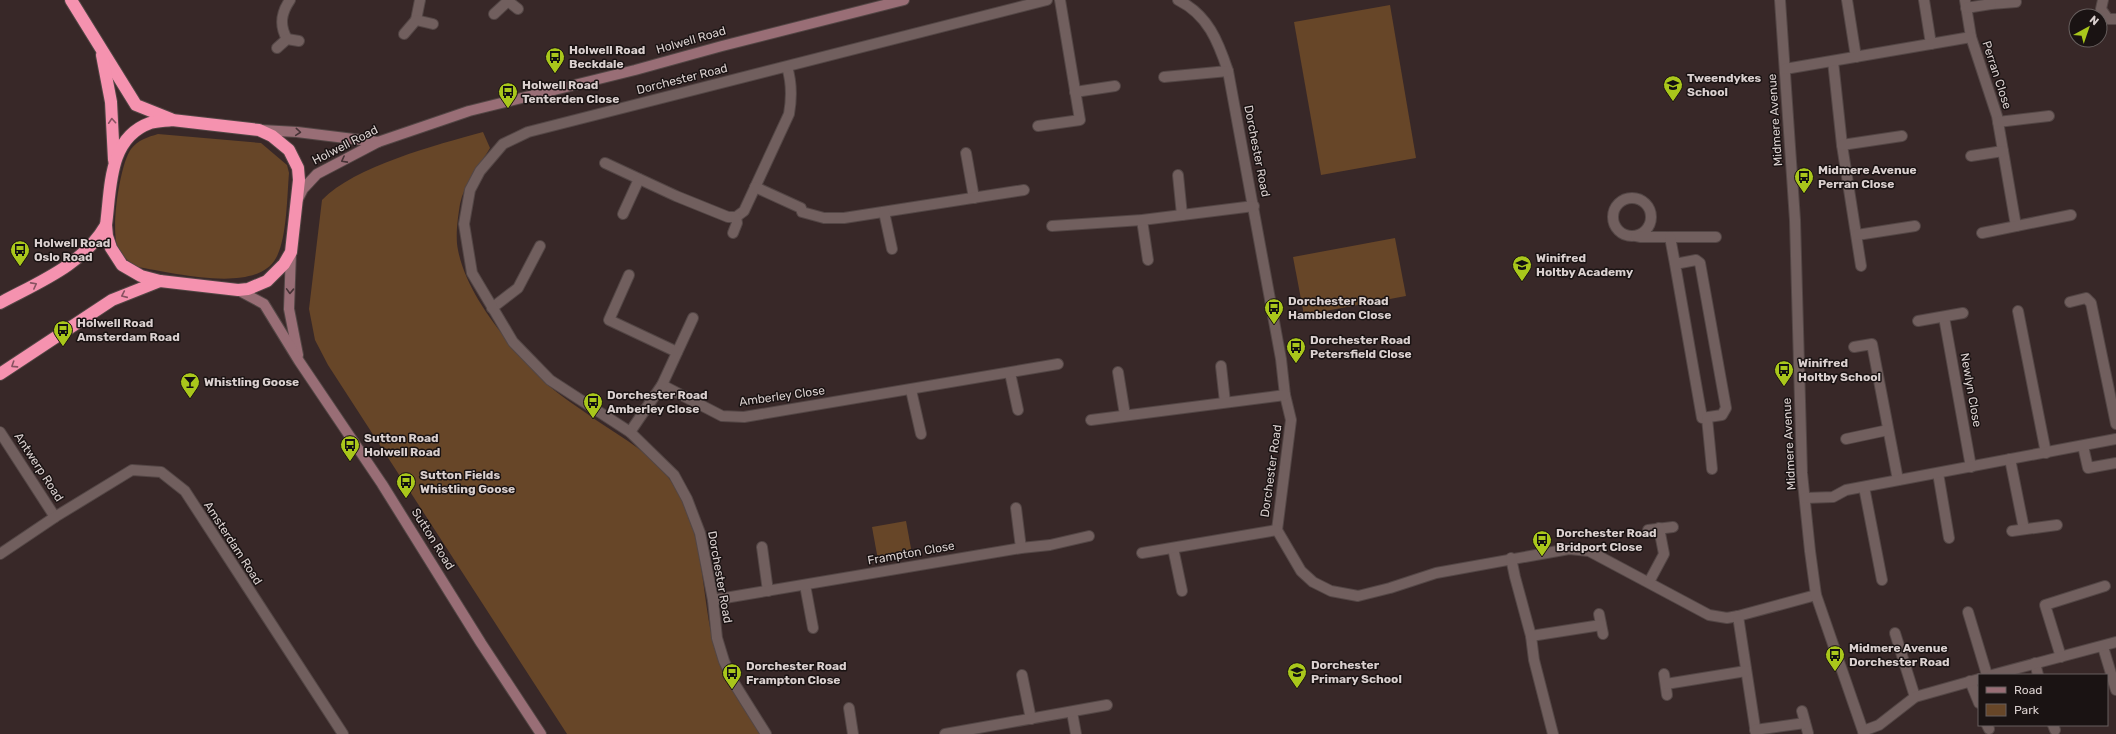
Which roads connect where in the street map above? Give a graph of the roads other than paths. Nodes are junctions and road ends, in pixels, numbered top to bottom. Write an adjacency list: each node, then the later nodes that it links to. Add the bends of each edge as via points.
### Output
1 (71, 0): 26 (highway)
2 (290, 0): 23 (street, via 283,10 282,29)
3 (420, 0): 19 (street)
4 (508, 0): 16 (street); 17 (street)
5 (904, 0): 42 (street, Holwell Road, via 480,108)
6 (1047, 0): 30 (street, Dorchester Road)
7 (1060, 0): 35 (street)
8 (1178, 0): 32 (street, Dorchester Road, via 1186,4 1208,25 1218,41)
9 (1780, 0): 31 (street, Midmere Avenue)
10 (1847, 0): 28 (street)
11 (1924, 0): 25 (street)
12 (2103, 0): 18 (street, via 2101,9 2108,19)
13 (1990, 2): 14 (street, Perran Close); 15 (street, Perran Close)
14 (2016, 2)
15 (1966, 4): 22 (street, Perran Close)
16 (518, 8)
17 (494, 14)
18 (2116, 19)
19 (416, 20): 20 (street); 21 (street)
20 (433, 24)
21 (404, 34)
22 (1971, 37): 25 (street, Perran Close); 38 (street, Perran Close)
23 (287, 39): 24 (street); 27 (street)
24 (298, 40)
25 (1931, 44): 28 (street, Perran Close)
26 (100, 46): 37 (highway, via 136,105); 47 (highway, one-way to 26, via 111,102)
27 (277, 48)
28 (1856, 57): 29 (street, Perran Close)
29 (1833, 61): 31 (street, Perran Close); 43 (street)
30 (786, 67): 51 (street, via 792,98 788,114); 83 (street, Dorchester Road, via 528,132 503,144 480,171 470,190 464,224 472,273)
31 (1785, 69): 121 (street, Midmere Avenue, via 1795,220 1800,428)
32 (1228, 70): 33 (street); 55 (street, Dorchester Road)
33 (1164, 77)
34 (1115, 86): 35 (street)
35 (1075, 92): 39 (street, via 1080,120)
36 (2049, 116): 38 (street, Perran Close)
37 (172, 120): 40 (highway); 47 (highway, via 151,123 138,129 124,142)
38 (1998, 122): 44 (street, Perran Close)
39 (1038, 126)
40 (259, 130): 42 (street, one-way to 42); 54 (highway, via 282,143 292,154 298,174)
41 (1902, 136): 43 (street)
42 (378, 142): 54 (street, Holwell Road, one-way to 54, via 317,174 303,189)
43 (1842, 145): 68 (street)
44 (2003, 151): 46 (street); 65 (street, Perran Close)
45 (966, 153): 53 (street)
46 (1971, 156)
47 (114, 160): 62 (highway)
48 (605, 163): 50 (street)
49 (1178, 175): 58 (street)
50 (639, 180): 57 (street); 60 (street, via 728,217)
51 (755, 187): 56 (street, via 801,208 802,212 824,218); 60 (street, via 744,211)
52 (1024, 190): 53 (street)
53 (974, 198): 56 (street)
54 (298, 200): 74 (highway)
55 (1254, 206): 58 (street); 99 (street, Dorchester Road)
56 (884, 212): 73 (street)
57 (623, 214)
58 (1182, 215): 61 (street)
59 (2071, 215): 65 (street)
60 (736, 217): 66 (street)
61 (1142, 220): 63 (street); 75 (street)
62 (106, 225): 79 (highway, via 111,248 122,265 141,276); 82 (highway, one-way to 62, via 70,264 88,250)
63 (1052, 226)
64 (1915, 226): 68 (street)
65 (2016, 226): 67 (street)
66 (734, 233)
67 (1982, 233)
68 (1857, 235): 77 (street)
69 (1636, 236): 70 (street)
70 (1670, 237): 71 (street); 76 (street)
71 (1716, 237)
72 (540, 246): 83 (street, via 518,288)
73 (892, 249)
74 (291, 252): 80 (highway, via 268,281 259,286); 91 (street, Sutton Road, one-way to 91, via 289,309)
75 (1148, 260)
76 (1675, 264): 103 (street, via 1702,418); 103 (street, via 1696,260 1700,263 1726,408 1722,415)
77 (1861, 266)
78 (630, 275): 90 (street, via 609,320)
79 (160, 281): 80 (highway); 96 (highway, one-way to 96, via 112,300)
80 (238, 290): 91 (street, Sutton Road, via 264,304)
81 (2070, 302): 105 (street, via 2086,298 2091,303)
82 (0, 303)
83 (492, 308): 108 (street, Dorchester Road, via 513,342 552,382)
84 (2018, 311): 113 (street)
85 (1963, 313): 86 (street)
86 (1944, 317): 88 (street); 116 (street, Newlyn Close)
87 (694, 318): 90 (street)
88 (1918, 322)
89 (1854, 347): 106 (street, via 1872,344)
90 (677, 352): 97 (street)
91 (299, 361): 179 (street, Sutton Road, via 382,484)
92 (1058, 364): 95 (street, Amberley Close)
93 (1221, 366): 100 (street)
94 (1118, 372): 102 (street)
95 (1010, 373): 98 (street, Amberley Close); 101 (street)
96 (0, 374)
97 (662, 385): 98 (street, Amberley Close, via 722,416 744,416); 108 (street)
98 (911, 390): 109 (street)
99 (1285, 395): 100 (street); 128 (street, Dorchester Road, via 1291,420)
100 (1225, 402): 102 (street)
101 (1018, 410)
102 (1125, 415): 104 (street)
103 (1707, 418): 117 (street)
104 (1091, 420)
105 (2116, 424)
106 (1888, 430): 110 (street); 119 (street)
107 (0, 432): 123 (street, Antwerp Road)
108 (630, 432): 146 (street, Dorchester Road, via 674,475 687,499 700,534)
109 (920, 434)
110 (1846, 439)
111 (2116, 439): 112 (street)
112 (2083, 446): 113 (street); 115 (street, via 2088,468)
113 (2046, 452): 114 (street)
114 (2010, 459): 116 (street); 127 (street)
115 (2116, 463)
116 (1971, 467): 118 (street)
117 (1712, 469)
118 (1938, 473): 119 (street); 132 (street)
119 (1898, 480): 120 (street)
120 (1864, 487): 121 (street, via 1846,490 1833,498); 139 (street)
121 (1805, 498): 145 (street, Midmere Avenue)
122 (1016, 508): 134 (street)
123 (55, 517): 137 (street, Amsterdam Road); 178 (street, Amsterdam Road, via 132,470 161,472 184,491)
124 (2057, 525): 127 (street)
125 (1673, 527): 126 (street)
126 (1659, 528): 129 (street); 140 (street, via 1664,554)
127 (2024, 529): 130 (street)
128 (1277, 530): 135 (street); 138 (street, Dorchester Road, via 1301,571 1313,582 1341,594 1358,596 1436,573)
129 (1648, 530)
130 (2012, 531)
131 (1089, 536): 134 (street, Frampton Close, via 1050,545)
132 (1949, 538)
133 (762, 547): 143 (street)
134 (1021, 548): 141 (street, Frampton Close)
135 (1173, 548): 136 (street); 144 (street)
136 (1142, 553)
137 (0, 554)
138 (1511, 558): 140 (street, Dorchester Road, via 1569,549 1589,551); 152 (street)
139 (1882, 580)
140 (1649, 582): 149 (street, Dorchester Road, via 1709,615 1727,618)
141 (805, 585): 143 (street, Frampton Close); 150 (street)
142 (2105, 586): 155 (street, via 2045,605)
143 (768, 591): 146 (street, Frampton Close)
144 (1182, 591)
145 (1816, 595): 149 (street, Dorchester Road); 177 (street, Midmere Avenue)
146 (713, 600): 180 (street, Dorchester Road, via 717,638 724,661 734,683)
147 (1968, 612): 159 (street)
148 (1599, 614): 152 (street, via 1602,629)
149 (1738, 616): 157 (street)
150 (814, 628)
151 (1895, 633): 167 (street)
152 (1531, 636): 184 (street, via 1534,660)
153 (2116, 642): 154 (street)
154 (2103, 646): 155 (street); 165 (street)
155 (2060, 657): 156 (street)
156 (2035, 664): 160 (street); 161 (street)
157 (1746, 671): 164 (street); 175 (street)
158 (1664, 674): 164 (street)
159 (1987, 674)
160 (1996, 674)
161 (2038, 674)
162 (1022, 675): 173 (street)
163 (1975, 680): 167 (street); 168 (street)
164 (1666, 684): 166 (street)
165 (2116, 690)
166 (1667, 695)
167 (1915, 696): 177 (street, via 1879,725)
168 (1978, 697)
169 (1107, 705): 172 (street)
170 (849, 708): 181 (street)
171 (1802, 710): 174 (street)
172 (1072, 712): 173 (street); 183 (street)
173 (1031, 719): 182 (street)
174 (1805, 723): 175 (street); 176 (street)
175 (1756, 732)
176 (1808, 733)
177 (1863, 733)
178 (343, 734)
179 (541, 734)
180 (766, 734)
181 (853, 734)
182 (945, 734)
183 (1076, 734)
184 (1553, 734)

